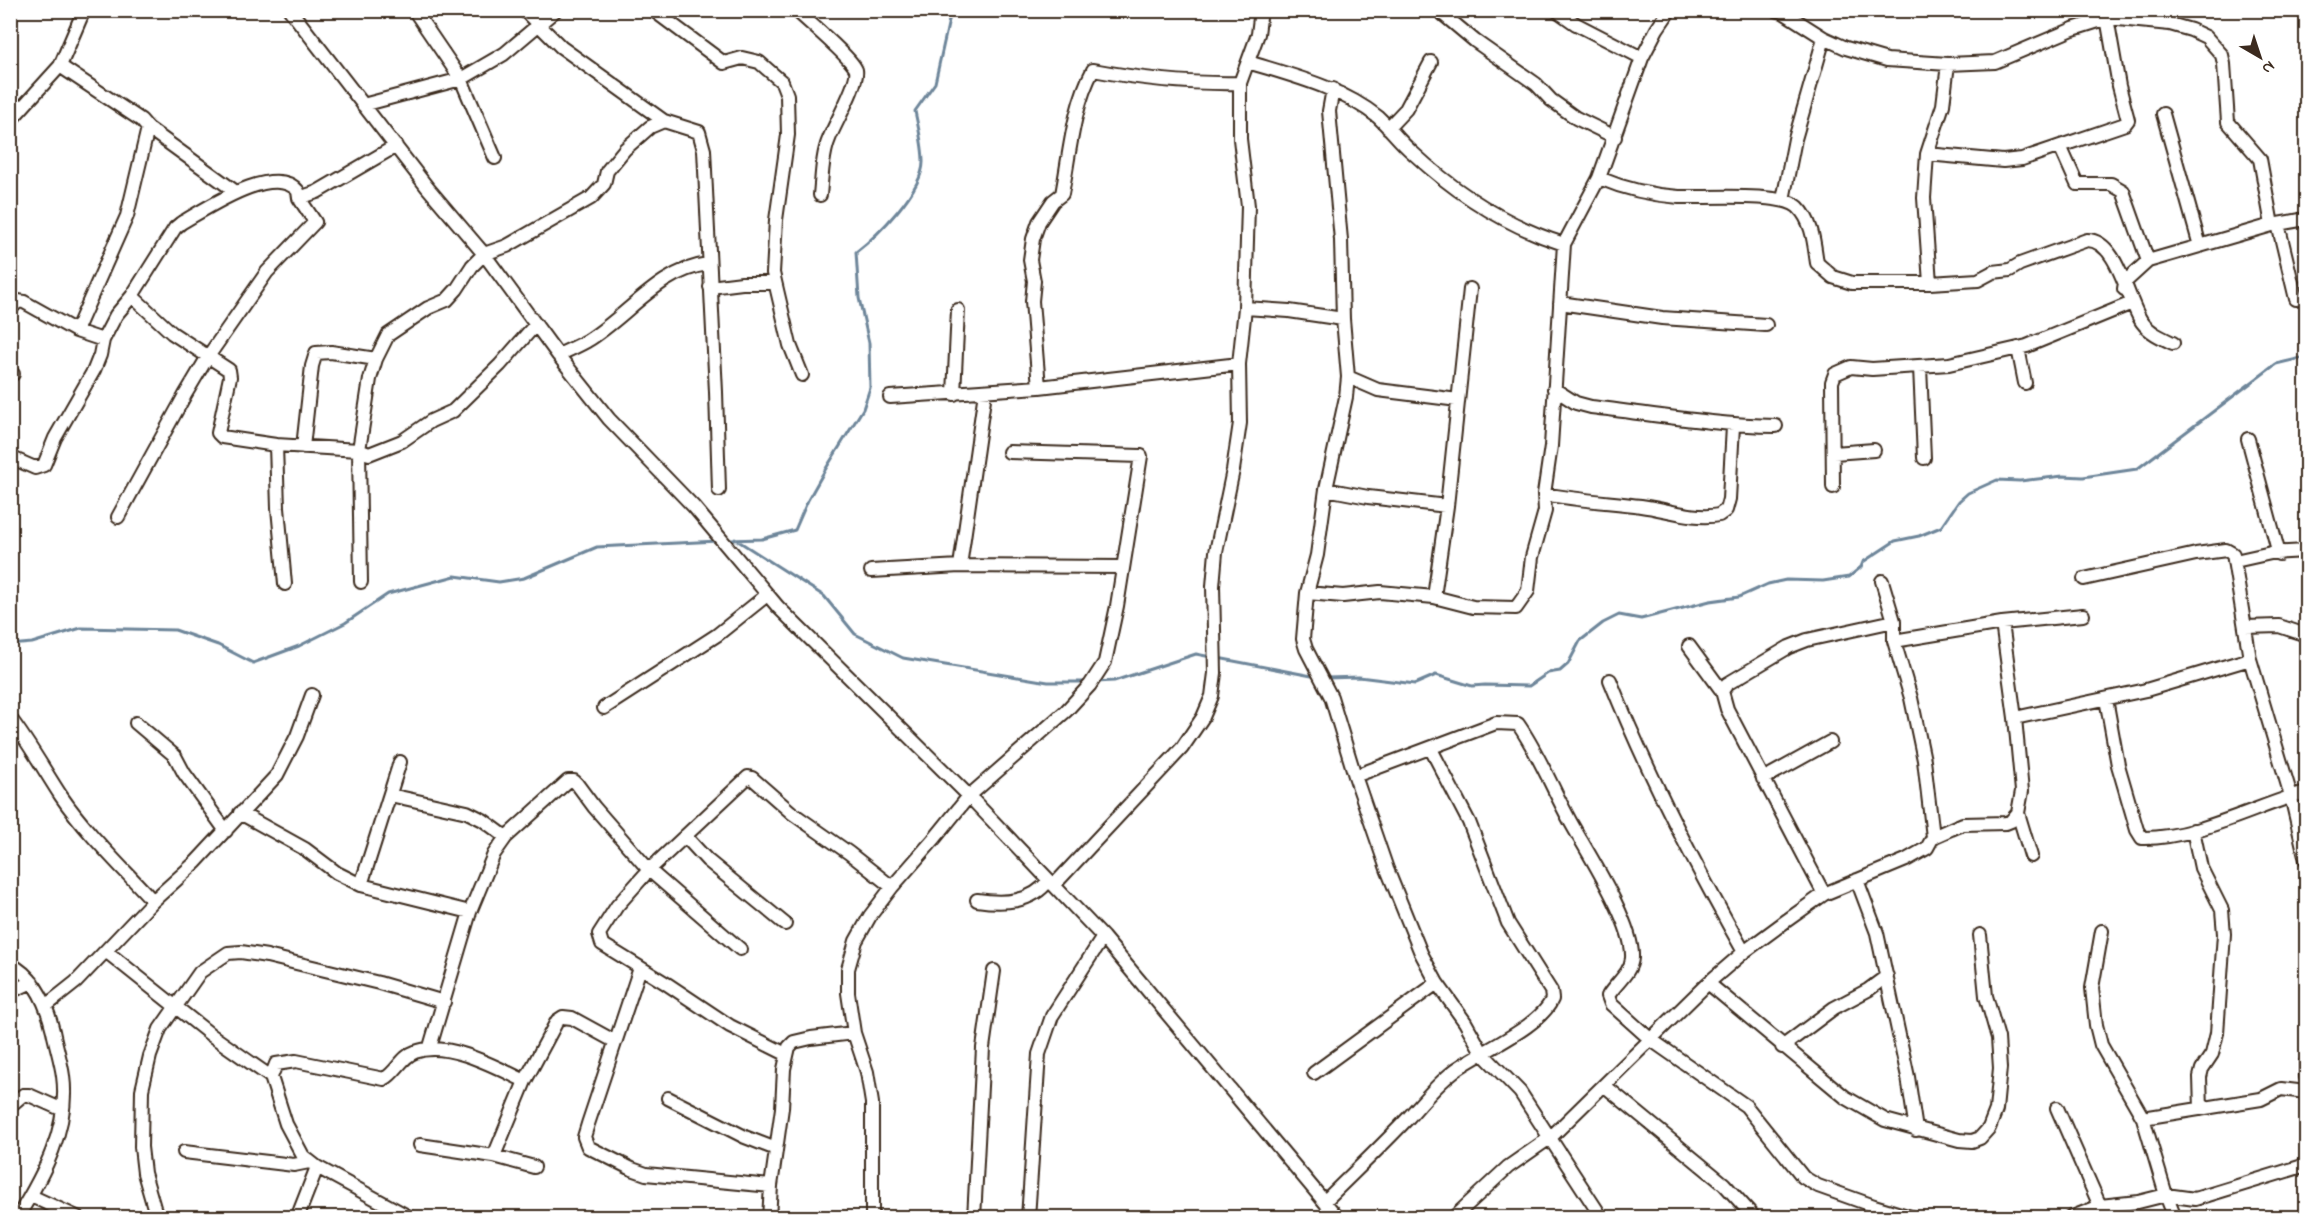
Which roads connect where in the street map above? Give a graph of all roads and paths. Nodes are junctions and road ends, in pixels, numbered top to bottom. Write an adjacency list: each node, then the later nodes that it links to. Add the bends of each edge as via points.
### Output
1 (84, 10): 20 (street)
2 (290, 10): 24 (street)
3 (414, 10): 21 (street)
4 (524, 10): 14 (street)
5 (556, 10): 14 (street)
6 (653, 10): 48 (street, via 724,63 742,57 759,62 784,85 788,135 776,220)
7 (796, 10): 37 (street, via 845,56 856,72 827,142)
8 (1261, 10): 17 (street)
9 (1438, 10): 30 (street, via 1576,118)
10 (1556, 10): 16 (street)
11 (1670, 10): 16 (street)
12 (1781, 11): 15 (street)
13 (2106, 14): 19 (street, via 1995,62); 32 (street, via 2128,120); 41 (street, via 2170,24 2214,43 2224,64 2228,122 2260,159)
14 (538, 26): 21 (street, via 504,54); 27 (street)
15 (1824, 39): 19 (street, via 1887,60); 39 (street, via 1795,140)
16 (1642, 58): 30 (street)
17 (1248, 62): 22 (street); 23 (street)
18 (1431, 62): 29 (street, via 1406,109)
19 (1948, 64): 33 (street, via 1943,105)
20 (60, 66): 26 (street); 28 (street)
21 (461, 79): 24 (street); 34 (street)
22 (1240, 83): 56 (street, via 1240,139 1248,206); 75 (street, via 1202,84 1093,70 1084,86 1072,132 1062,194 1039,222 1033,238 1030,260)
23 (1333, 89): 29 (street); 60 (street, via 1329,111 1341,240)
24 (363, 105): 31 (street)
25 (2163, 114): 43 (street)
26 (10, 121)
27 (664, 121): 44 (street, via 650,127 625,149 591,198 507,246); 46 (street, via 701,135)
28 (148, 128): 36 (street); 63 (street, via 127,216)
29 (1388, 128): 42 (street, via 1450,185 1511,223)
30 (1615, 137): 35 (street)
31 (396, 146): 38 (street, via 317,192); 44 (street)
32 (2060, 146): 33 (street, via 2003,161); 45 (street, via 2077,184 2111,184 2123,191)
33 (1928, 154): 49 (street, via 1924,198)
34 (495, 158)
35 (1599, 178): 39 (street, via 1633,191 1681,197); 42 (street)
36 (236, 192): 38 (street, via 276,180 295,186); 52 (street, via 175,228)
37 (820, 195)
38 (299, 198): 68 (street, via 315,222 267,272)
39 (1783, 200): 49 (street, via 1801,211 1813,232 1817,263 1833,277 1852,283)
40 (2307, 219): 41 (street)
41 (2275, 224): 43 (street); 53 (street)
42 (1564, 244): 54 (street)
43 (2200, 246): 45 (street)
44 (484, 254): 61 (street); 69 (street, via 447,300 388,335)
45 (2148, 261): 47 (street)
46 (708, 264): 50 (street); 67 (street, via 693,266 662,282 588,340)
47 (2125, 282): 49 (street, via 2104,247 2087,240 1978,280); 55 (street); 57 (street)
48 (774, 283): 50 (street); 72 (street)
49 (1930, 283)
50 (710, 287): 94 (street)
51 (1470, 289): 80 (street)
52 (132, 296): 64 (street); 68 (street, via 172,333)
53 (2296, 299)
54 (1560, 303): 62 (street, via 1662,318); 76 (street)
55 (2132, 303): 57 (street); 65 (street, via 2147,328)
56 (1245, 308): 60 (street); 70 (street)
57 (2120, 309): 66 (street)
58 (10, 310): 63 (street, via 24,302)
59 (958, 310): 78 (street)
60 (1343, 319): 73 (street)
61 (536, 324): 67 (street); 86 (street, via 453,411 402,441 369,454)
62 (1766, 326)
63 (76, 331): 64 (street)
64 (103, 340): 90 (street, via 94,370 44,465 35,468)
65 (2173, 343)
66 (2018, 348): 71 (street); 74 (street)
67 (558, 356): 109 (street)
68 (207, 358): 84 (street, via 229,373 219,435); 97 (street)
69 (376, 358): 85 (street, via 316,353); 86 (street)
70 (1239, 363): 75 (street); 149 (street, via 1240,423 1213,586 1212,696 1182,748)
71 (1920, 367): 89 (street, via 1851,367 1835,374); 91 (street)
72 (802, 375)
73 (1348, 377): 80 (street, via 1378,390); 93 (street)
74 (2025, 383)
75 (1039, 387): 77 (street)
76 (1554, 389): 81 (street, via 1591,407); 95 (street)
77 (985, 392): 78 (street); 101 (street)
78 (954, 394): 79 (street)
79 (890, 397)
80 (1458, 400): 96 (street)
81 (1733, 426): 82 (street); 95 (street, via 1729,500 1726,510 1719,515)
82 (1776, 426)
83 (2248, 439): 99 (street)
84 (276, 445): 85 (street); 107 (street)
85 (303, 447): 86 (street)
86 (359, 450): 106 (street)
87 (1874, 450): 89 (street)
88 (1009, 452): 102 (street, via 1141,456)
89 (1834, 453): 92 (street)
90 (10, 457)
91 (1924, 458)
92 (1833, 487)
93 (1326, 489): 96 (street); 108 (street, via 1317,555)
94 (719, 490)
95 (1544, 494): 110 (street, via 1545,512 1532,557 1528,591 1516,608 1473,607)
96 (1447, 506): 110 (street)
97 (118, 518)
98 (2307, 551): 99 (street)
99 (2279, 554): 100 (street)
100 (2235, 561): 104 (street, via 2230,550 2220,550); 114 (street)
101 (960, 566): 102 (street); 103 (street)
102 (1123, 567): 134 (street, via 1105,662 1090,686)
103 (870, 571)
104 (2084, 579)
105 (1882, 581): 112 (street)
106 (361, 582)
107 (285, 584)
108 (1307, 593): 110 (street, via 1343,596 1380,592); 130 (street, via 1303,639 1331,697)
109 (767, 595): 123 (street, via 717,634); 134 (street)
110 (1434, 597)
111 (2082, 615): 113 (street)
112 (1894, 621): 116 (street); 120 (street, via 1789,647 1727,684)
113 (2002, 623): 116 (street); 125 (street)
114 (2245, 627): 115 (street, via 2279,626); 118 (street)
115 (2307, 635)
116 (1894, 641): 142 (street, via 1924,760)
117 (1689, 646): 120 (street)
118 (2250, 659): 122 (street); 135 (street)
119 (1610, 680): 162 (street, via 1663,800)
120 (1722, 691): 131 (street, via 1727,709)
121 (312, 695): 136 (street, via 287,759)
122 (2106, 699): 125 (street); 138 (street, via 2118,765 2140,836 2153,838)
123 (604, 708)
124 (10, 718): 154 (street, via 62,797)
125 (2015, 718): 137 (street, via 2022,791)
126 (136, 723): 139 (street, via 175,756)
127 (1830, 742): 131 (street)
128 (1431, 749): 130 (street); 175 (street, via 1496,723 1518,724 1606,884 1631,945 1632,960 1608,1000); 180 (street, via 1469,822 1508,923 1551,991 1552,999 1544,1012)
129 (400, 762): 133 (street)
130 (1355, 776): 168 (street, via 1400,904)
131 (1763, 779): 152 (street)
132 (2307, 792): 135 (street)
133 (390, 795): 141 (street, via 467,812); 150 (street)
134 (969, 796): 149 (street); 151 (street)
135 (2291, 796): 138 (street); 146 (street)
136 (240, 813): 139 (street); 150 (street)
137 (2018, 813): 142 (street, via 2006,823 1963,825); 144 (street)
138 (2193, 830): 191 (street, via 2201,868 2222,910 2224,934 2217,1033 2200,1077)
139 (226, 831): 154 (street)
140 (685, 836): 145 (street); 151 (street, via 745,778 752,778 792,813); 156 (street, via 715,867)
141 (506, 837): 143 (street, via 571,780); 155 (street, via 494,855)
142 (1933, 837): 148 (street, via 1927,848 1906,860)
143 (628, 846): 145 (street); 147 (street)
144 (2031, 856)
145 (659, 860): 147 (street)
146 (2307, 860)
147 (649, 870): 160 (street); 164 (street, via 617,906 599,934 602,944)
148 (1857, 879): 152 (street); 166 (street, via 1877,933)
149 (1052, 883): 153 (street, via 1015,901); 159 (street)
150 (361, 885): 155 (street)
151 (892, 887): 174 (street, via 856,940 848,969)
152 (1824, 894): 162 (street)
153 (977, 900)
154 (153, 901): 161 (street)
155 (470, 912): 171 (street)
156 (785, 924)
157 (2102, 931): 193 (street, via 2092,988 2096,1025 2101,1045)
158 (1980, 935): 194 (street, via 1986,996 1998,1038 1996,1110 1985,1134 1972,1141)
159 (1103, 937): 206 (street); 216 (street, via 1052,1016 1039,1054)
160 (740, 949)
161 (107, 952): 172 (street); 173 (street)
162 (1744, 952): 169 (street)
163 (10, 964): 167 (street)
164 (640, 968): 176 (street); 179 (street, via 730,1026)
165 (994, 971): 215 (street, via 983,1048)
166 (1887, 976): 178 (street, via 1834,1008); 194 (street)
167 (32, 982): 170 (street); 172 (street)
168 (1437, 983): 180 (street); 182 (street)
169 (1708, 983): 175 (street); 178 (street)
170 (10, 992)
171 (444, 1002): 173 (street, via 241,951 228,953 200,972); 177 (street)
172 (47, 1005): 192 (street, via 64,1077)
173 (175, 1006): 183 (street); 210 (street, via 160,1029 142,1090 144,1173)
174 (854, 1032): 179 (street, via 801,1040 789,1047); 214 (street, via 872,1103)
175 (1650, 1039): 186 (street); 221 (street, via 1746,1106 1803,1177 1818,1186)
176 (614, 1041): 185 (street, via 563,1017 556,1021); 203 (street, via 584,1137 588,1147 646,1174)
177 (430, 1047): 183 (street, via 410,1054 384,1079 296,1061 276,1064); 185 (street, via 481,1060)
178 (1782, 1047): 194 (street, via 1845,1097 1885,1120)
179 (786, 1054): 197 (street)
180 (1483, 1054): 195 (street, via 1520,1092); 206 (street, via 1455,1070 1428,1093)
181 (2307, 1063): 184 (street)
182 (1314, 1073)
183 (271, 1077): 200 (street, via 286,1124 298,1149)
184 (2307, 1077)
185 (525, 1081): 199 (street)
186 (1605, 1086): 195 (street); 220 (street, via 1724,1184)
187 (2307, 1092): 191 (street, via 2281,1089 2261,1099)
188 (668, 1098): 197 (street)
189 (10, 1106): 192 (street, via 23,1095 29,1095)
190 (2057, 1108): 207 (street)
191 (2201, 1109): 193 (street)
192 (63, 1110): 205 (street, via 52,1152)
193 (2143, 1118): 204 (street)
194 (1916, 1130)
195 (1551, 1137): 218 (street, via 1508,1167); 219 (street)
196 (420, 1145): 199 (street)
197 (776, 1149): 203 (street)
198 (184, 1152): 200 (street)
199 (494, 1156): 202 (street)
200 (313, 1165): 211 (street); 212 (street)
201 (2307, 1165): 204 (street, via 2195,1199)
202 (534, 1167)
203 (771, 1186): 213 (street)
204 (2166, 1195): 207 (street); 223 (street)
205 (31, 1196): 208 (street); 209 (street)
206 (1325, 1201): 217 (street)
207 (2100, 1206): 222 (street)
208 (17, 1218)
209 (79, 1218)
210 (157, 1218)
211 (297, 1218)
212 (411, 1218)
213 (769, 1218)
214 (872, 1218)
215 (974, 1218)
216 (1028, 1218)
217 (1338, 1218)
218 (1453, 1218)
219 (1602, 1218)
220 (1755, 1218)
221 (1914, 1218)
222 (2070, 1218)
223 (2175, 1218)

